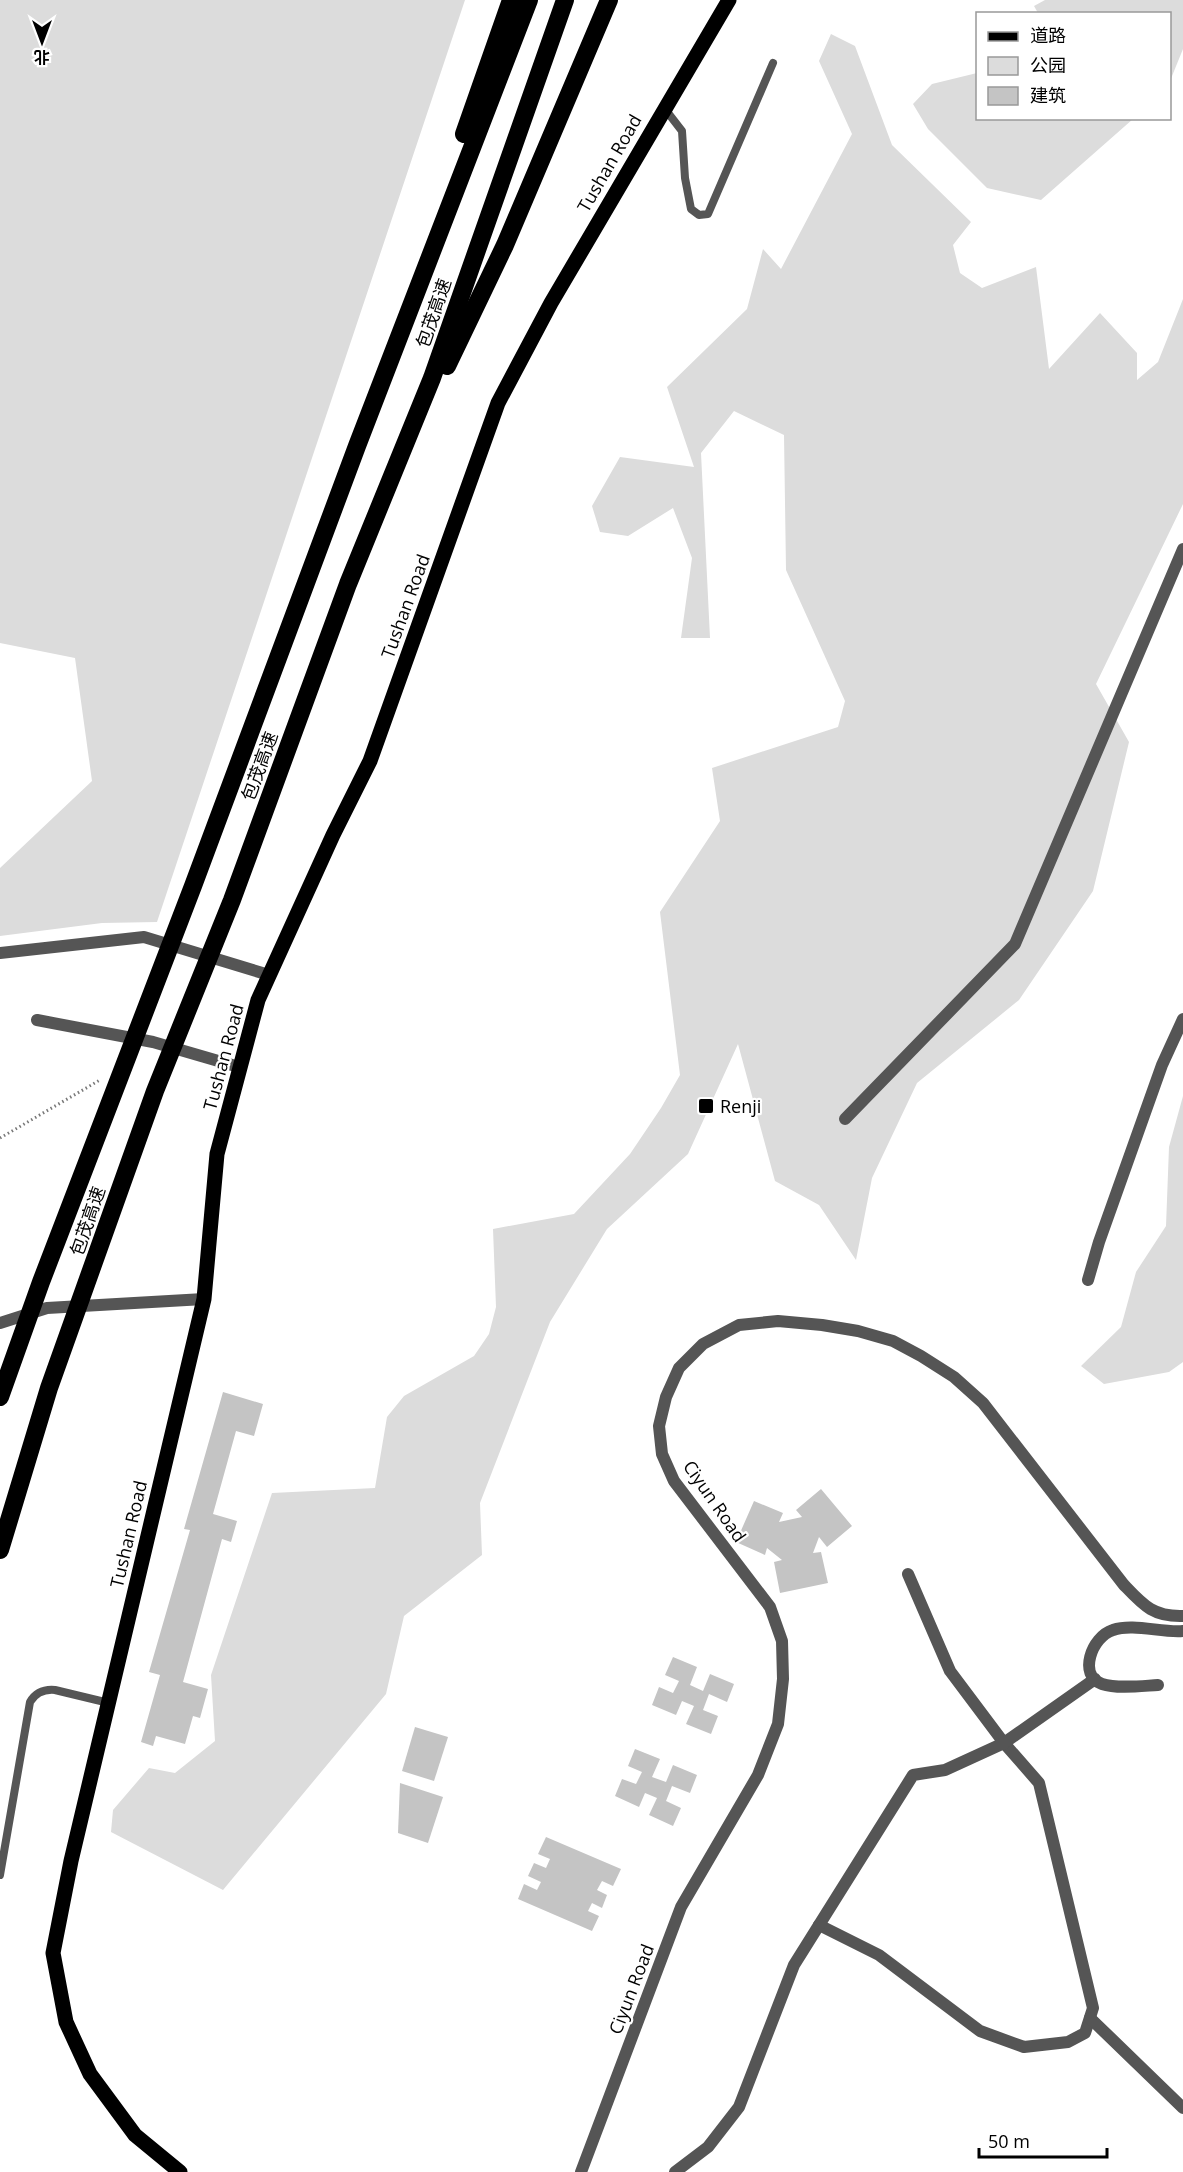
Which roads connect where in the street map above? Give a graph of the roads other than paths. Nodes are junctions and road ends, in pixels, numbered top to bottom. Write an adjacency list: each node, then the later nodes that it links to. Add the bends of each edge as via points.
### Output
1 (529, 0): 8 (highway, 包茂高速)
2 (565, 0): 9 (highway, 包茂高速, via 432,378)
3 (609, 0): 9 (highway, via 505,245)
4 (729, 0): 7 (main road, Tushan Road)
5 (509, 4): 8 (highway)
6 (772, 63): 7 (lane, via 708,214 699,215 690,209 682,131)
7 (664, 108): 12 (main road, Tushan Road, via 498,403 370,761)
8 (357, 446): 20 (highway, 包茂高速, via 193,886 113,1076)
9 (377, 513): 21 (highway, 包茂高速, via 232,900 154,1091 49,1388)
10 (1183, 549): 16 (street, via 1015,944)
11 (0, 953): 12 (street, via 144,937)
12 (269, 975): 15 (main road, Tushan Road)
13 (1183, 1019): 17 (street, via 1158,1076 1096,1248)
14 (37, 1020): 15 (street, via 153,1042)
15 (239, 1067): 18 (main road, Tushan Road, via 217,1154)
16 (845, 1119)
17 (1088, 1281)
18 (204, 1299): 19 (street, via 47,1308); 27 (main road, Tushan Road)
19 (0, 1323)
20 (0, 1397)
21 (0, 1550)
22 (908, 1574): 28 (street, via 950,1671)
23 (1183, 1616): 34 (street, Ciyun Road, via 1168,1617 1145,1607 983,1403 954,1377 921,1356 893,1341 858,1331 778,1321 739,1325 703,1344 679,1368 666,1397 659,1426 662,1454 674,1480 770,1607 782,1641 778,1724 758,1775 681,1907)
24 (1183, 1631): 25 (street, via 1114,1629 1099,1637 1091,1650 1090,1670)
25 (1095, 1679): 26 (street, via 1101,1684); 28 (street)
26 (1158, 1685)
27 (109, 1703): 29 (lane, via 47,1689 30,1702); 33 (main road, Tushan Road, via 53,1953 66,2022 90,2074 135,2135)
28 (1004, 1743): 30 (street, via 945,1770 913,1776); 31 (street, via 1039,1783 1093,2008)
29 (0, 1875)
30 (819, 1925): 31 (street, via 879,1955 980,2031 1024,2047 1068,2042 1085,2033); 35 (street, via 794,1965 739,2107 708,2147)
31 (1090, 2018): 32 (street)
32 (1183, 2108)
33 (180, 2172)
34 (580, 2172)
35 (675, 2172)

